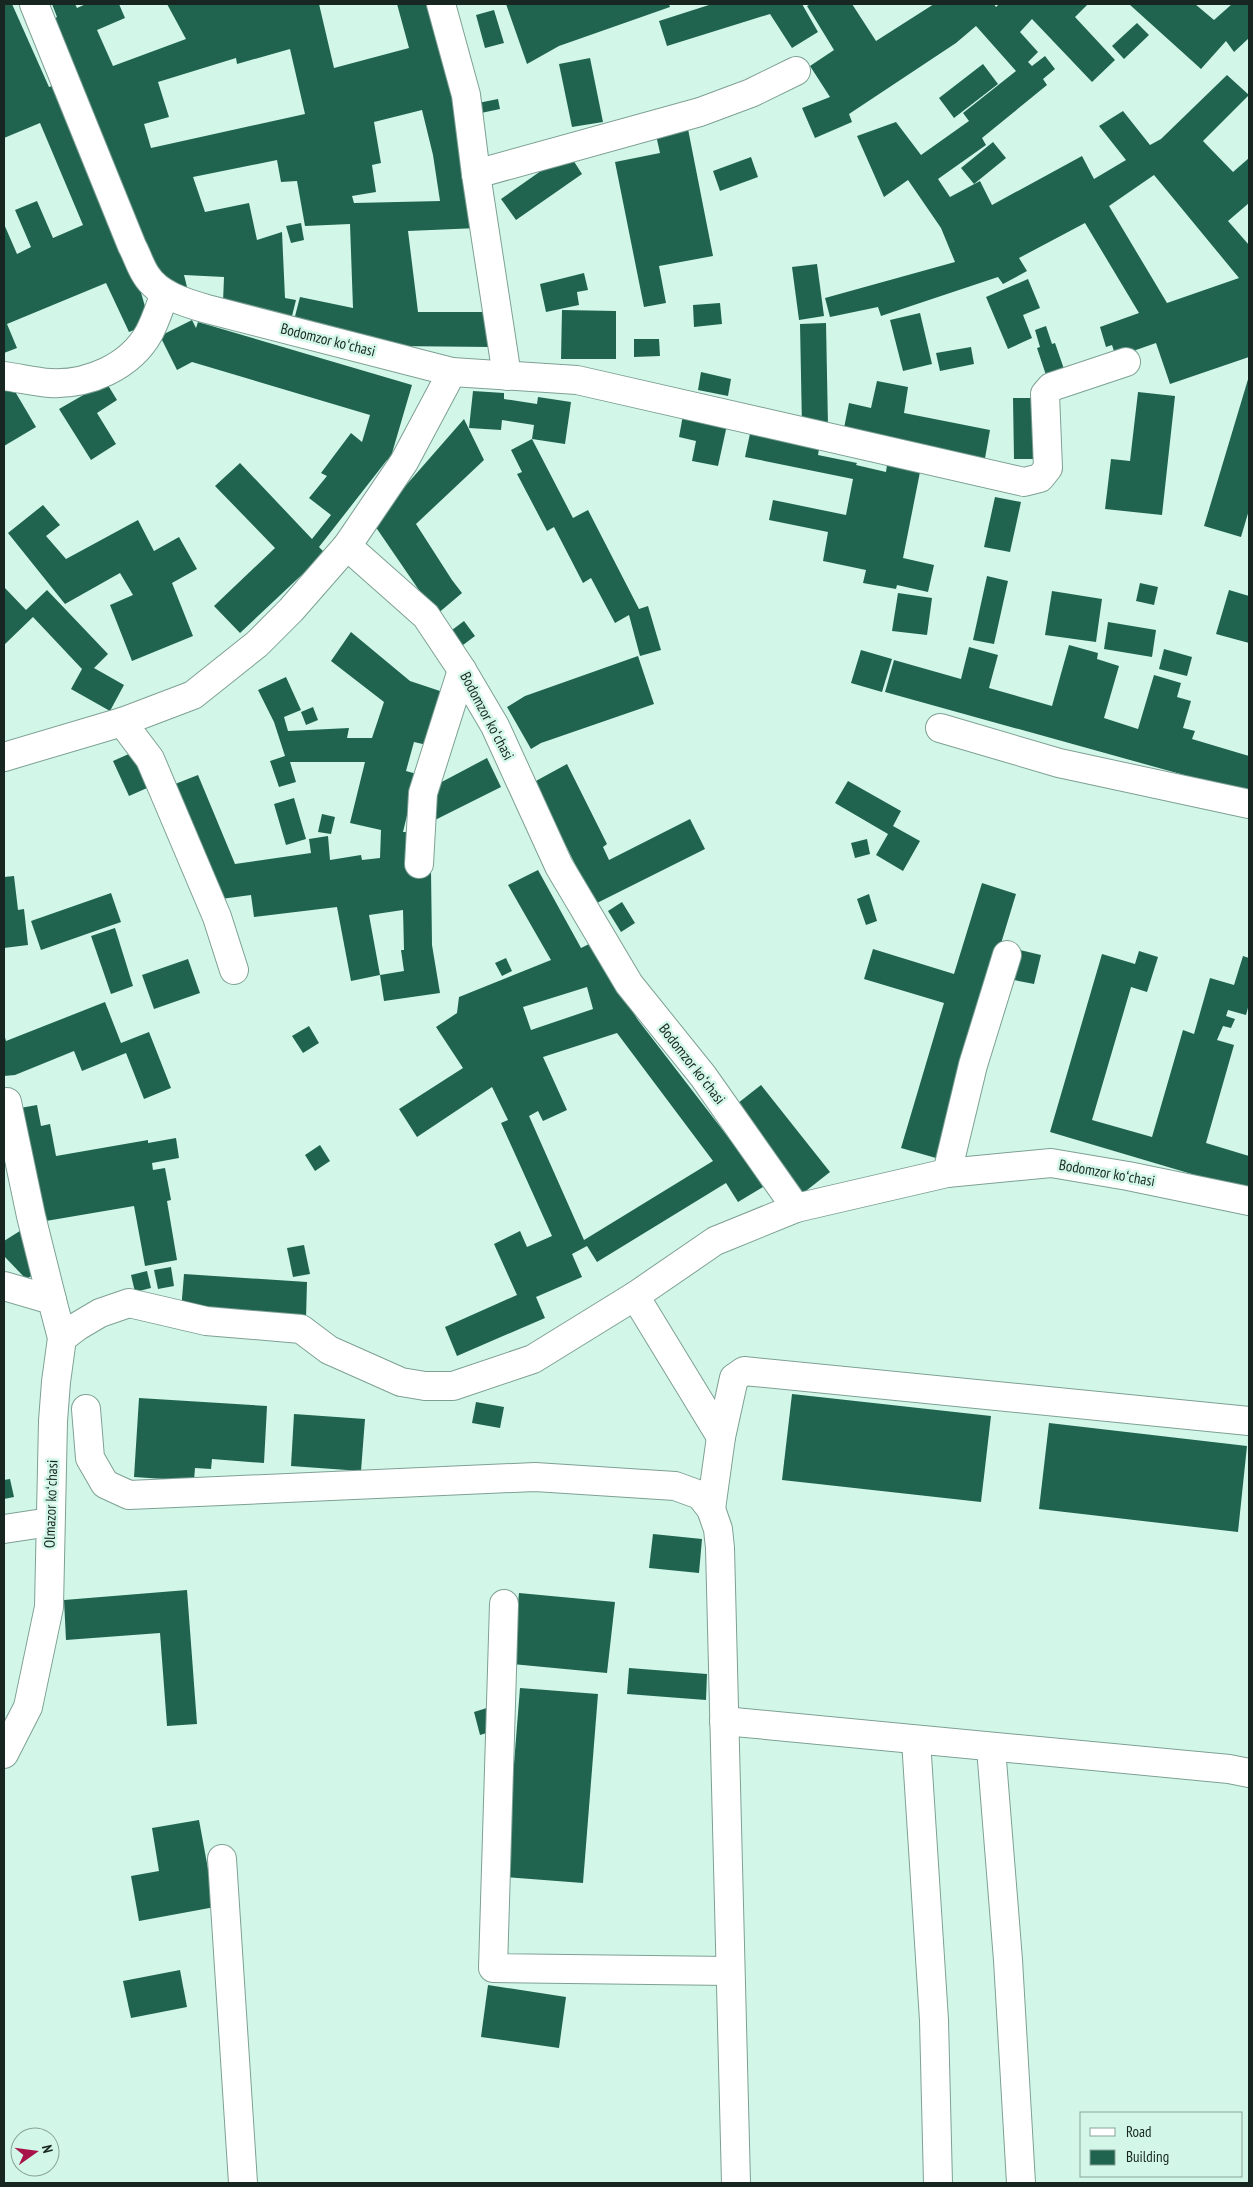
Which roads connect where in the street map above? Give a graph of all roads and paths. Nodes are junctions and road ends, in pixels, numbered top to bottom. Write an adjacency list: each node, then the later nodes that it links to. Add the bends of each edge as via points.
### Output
1 (34, 4): 5 (street, Bodomzor koʻchasi, via 136,254 147,276)
2 (441, 4): 4 (street, via 466,94)
3 (796, 71): 4 (street, via 751,93 700,112)
4 (476, 174): 9 (street)
5 (165, 293): 7 (street, Bodomzor koʻchasi, via 185,303); 8 (street, via 148,333 130,356 110,370 67,383)
6 (1126, 362): 9 (street, Bodomzor koʻchasi, via 1051,387 1045,394 1048,468 1040,478 1024,482 577,380)
7 (452, 372): 9 (street, Bodomzor koʻchasi); 10 (street, via 404,462)
8 (4, 376)
9 (507, 376)
10 (347, 546): 11 (street, Bodomzor koʻchasi, via 426,616); 12 (street, via 257,644 194,695)
11 (462, 670): 16 (street, via 423,793); 22 (street, Bodomzor koʻchasi, via 495,726 559,866 629,984 703,1076)
12 (122, 722): 14 (street); 18 (street, via 150,759 217,918)
13 (940, 728): 15 (street, via 1060,763)
14 (4, 757)
15 (1249, 804)
16 (419, 864)
17 (1007, 955): 20 (street, via 973,1065)
18 (234, 970)
19 (7, 1102): 25 (street, Olmazor koʻchasi)
20 (947, 1173): 21 (street, Bodomzor koʻchasi, via 1052,1163); 22 (street, Bodomzor koʻchasi)
21 (1249, 1201)
22 (796, 1208): 24 (street, via 715,1241)
23 (4, 1286): 25 (street)
24 (635, 1296): 26 (street, via 533,1359 452,1386 401,1382 329,1350 302,1330 206,1321 129,1303 100,1313); 29 (street)
25 (52, 1300): 26 (street, Olmazor koʻchasi)
26 (62, 1338): 31 (street, Olmazor koʻchasi, via 56,1382)
27 (86, 1409): 30 (street, via 90,1458 105,1484 129,1495 535,1477 675,1486 700,1496)
28 (1249, 1421): 29 (street, via 744,1371 734,1378)
29 (721, 1437): 30 (street)
30 (711, 1509): 34 (street, via 720,1548)
31 (50, 1522): 32 (street); 37 (street, Olmazor koʻchasi, via 49,1607 28,1708)
32 (4, 1529)
33 (504, 1604): 40 (street, via 493,1968)
34 (724, 1721): 35 (street); 40 (street)
35 (916, 1740): 36 (street); 43 (street, via 934,2020)
36 (990, 1748): 38 (street); 44 (street, via 1008,1960)
37 (4, 1754)
38 (1249, 1773)
39 (222, 1859): 41 (street)
40 (730, 1971): 42 (street)
41 (243, 2183)
42 (736, 2183)
43 (938, 2183)
44 (1021, 2183)

